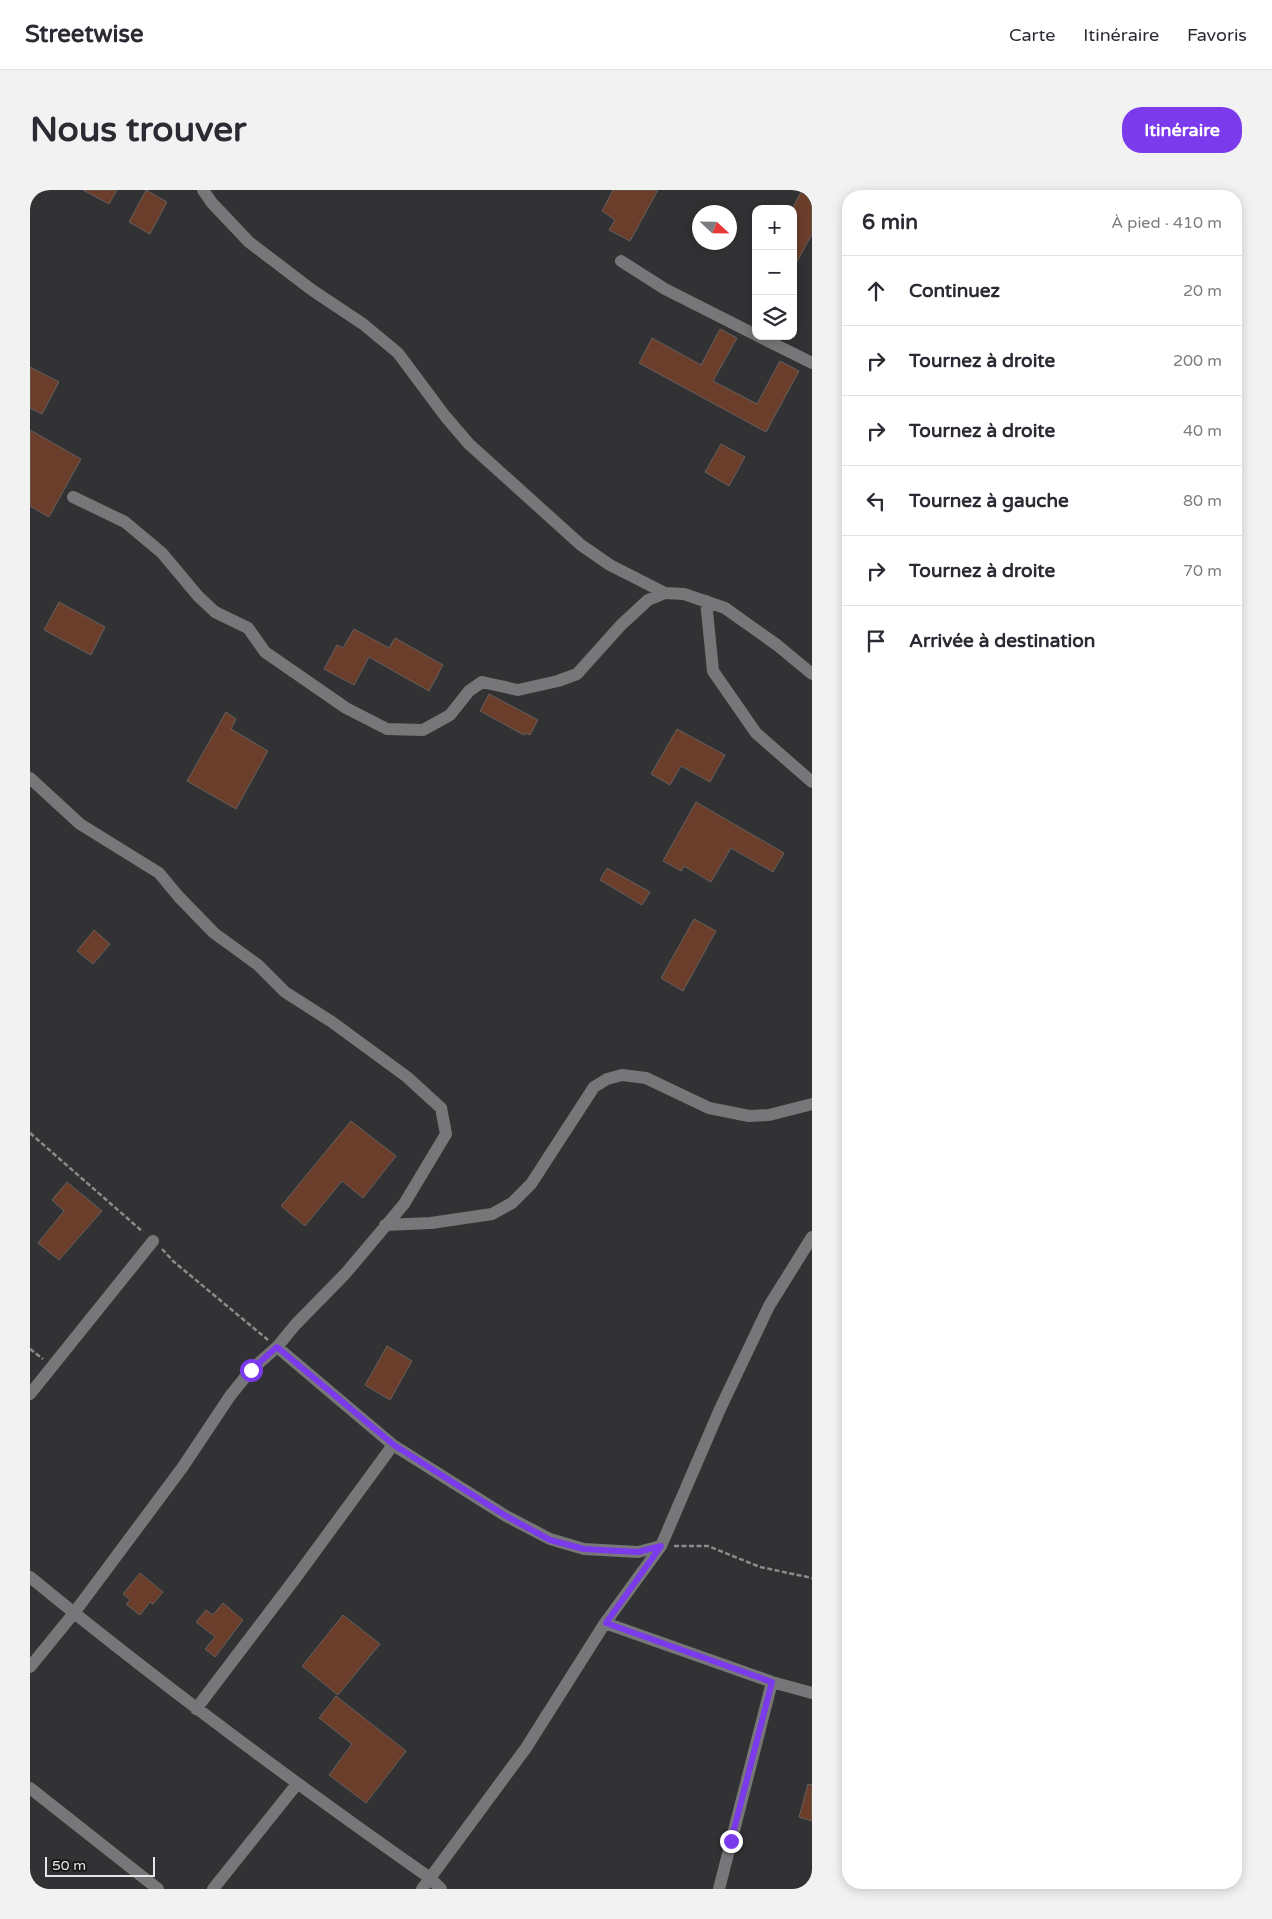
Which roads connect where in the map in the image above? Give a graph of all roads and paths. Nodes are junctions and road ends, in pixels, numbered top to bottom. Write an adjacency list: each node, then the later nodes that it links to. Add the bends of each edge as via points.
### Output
1 (203, 190): 7 (street, via 249,242 398,353 469,444 556,523 610,565)
2 (621, 261): 3 (street, via 665,290)
3 (752, 334)
4 (765, 340): 5 (street)
5 (812, 363)
6 (73, 497): 7 (street, via 125,522 162,552 215,612 248,628 265,652 346,708 387,728 423,730 450,715 469,691 482,682 518,690 577,674 648,600)
7 (665, 593): 8 (street, via 684,594)
8 (706, 601): 9 (street, via 725,608); 11 (street, via 713,671 756,733)
9 (812, 674)
10 (30, 778): 13 (street, via 80,824 159,873 214,933 258,964 285,992 407,1077 441,1108 446,1134 404,1204)
11 (812, 782)
12 (812, 1104): 13 (street, via 769,1115 749,1116 709,1108 646,1078 622,1075 607,1079 594,1087 532,1184 512,1203 492,1214 431,1223)
13 (384, 1225): 16 (street, via 345,1274)
14 (812, 1237): 19 (street, via 769,1306)
15 (153, 1241): 17 (street)
16 (277, 1347): 18 (street); 22 (street, via 251,1370 230,1396 182,1468)
17 (30, 1394)
18 (394, 1445): 19 (street, via 550,1540 584,1549 638,1552); 27 (street)
19 (661, 1546): 21 (path, via 708,1546 760,1567); 23 (street)
20 (30, 1577): 22 (street)
21 (812, 1578)
22 (74, 1613): 24 (street); 27 (street)
23 (606, 1623): 25 (street); 30 (street, via 526,1748)
24 (30, 1667)
25 (772, 1682): 26 (street); 35 (street)
26 (812, 1693)
27 (196, 1709): 28 (street)
28 (297, 1784): 30 (street); 32 (street)
29 (30, 1788): 31 (street)
30 (430, 1878): 33 (street); 34 (street)
31 (158, 1889)
32 (213, 1889)
33 (422, 1889)
34 (442, 1889)
35 (719, 1889)

